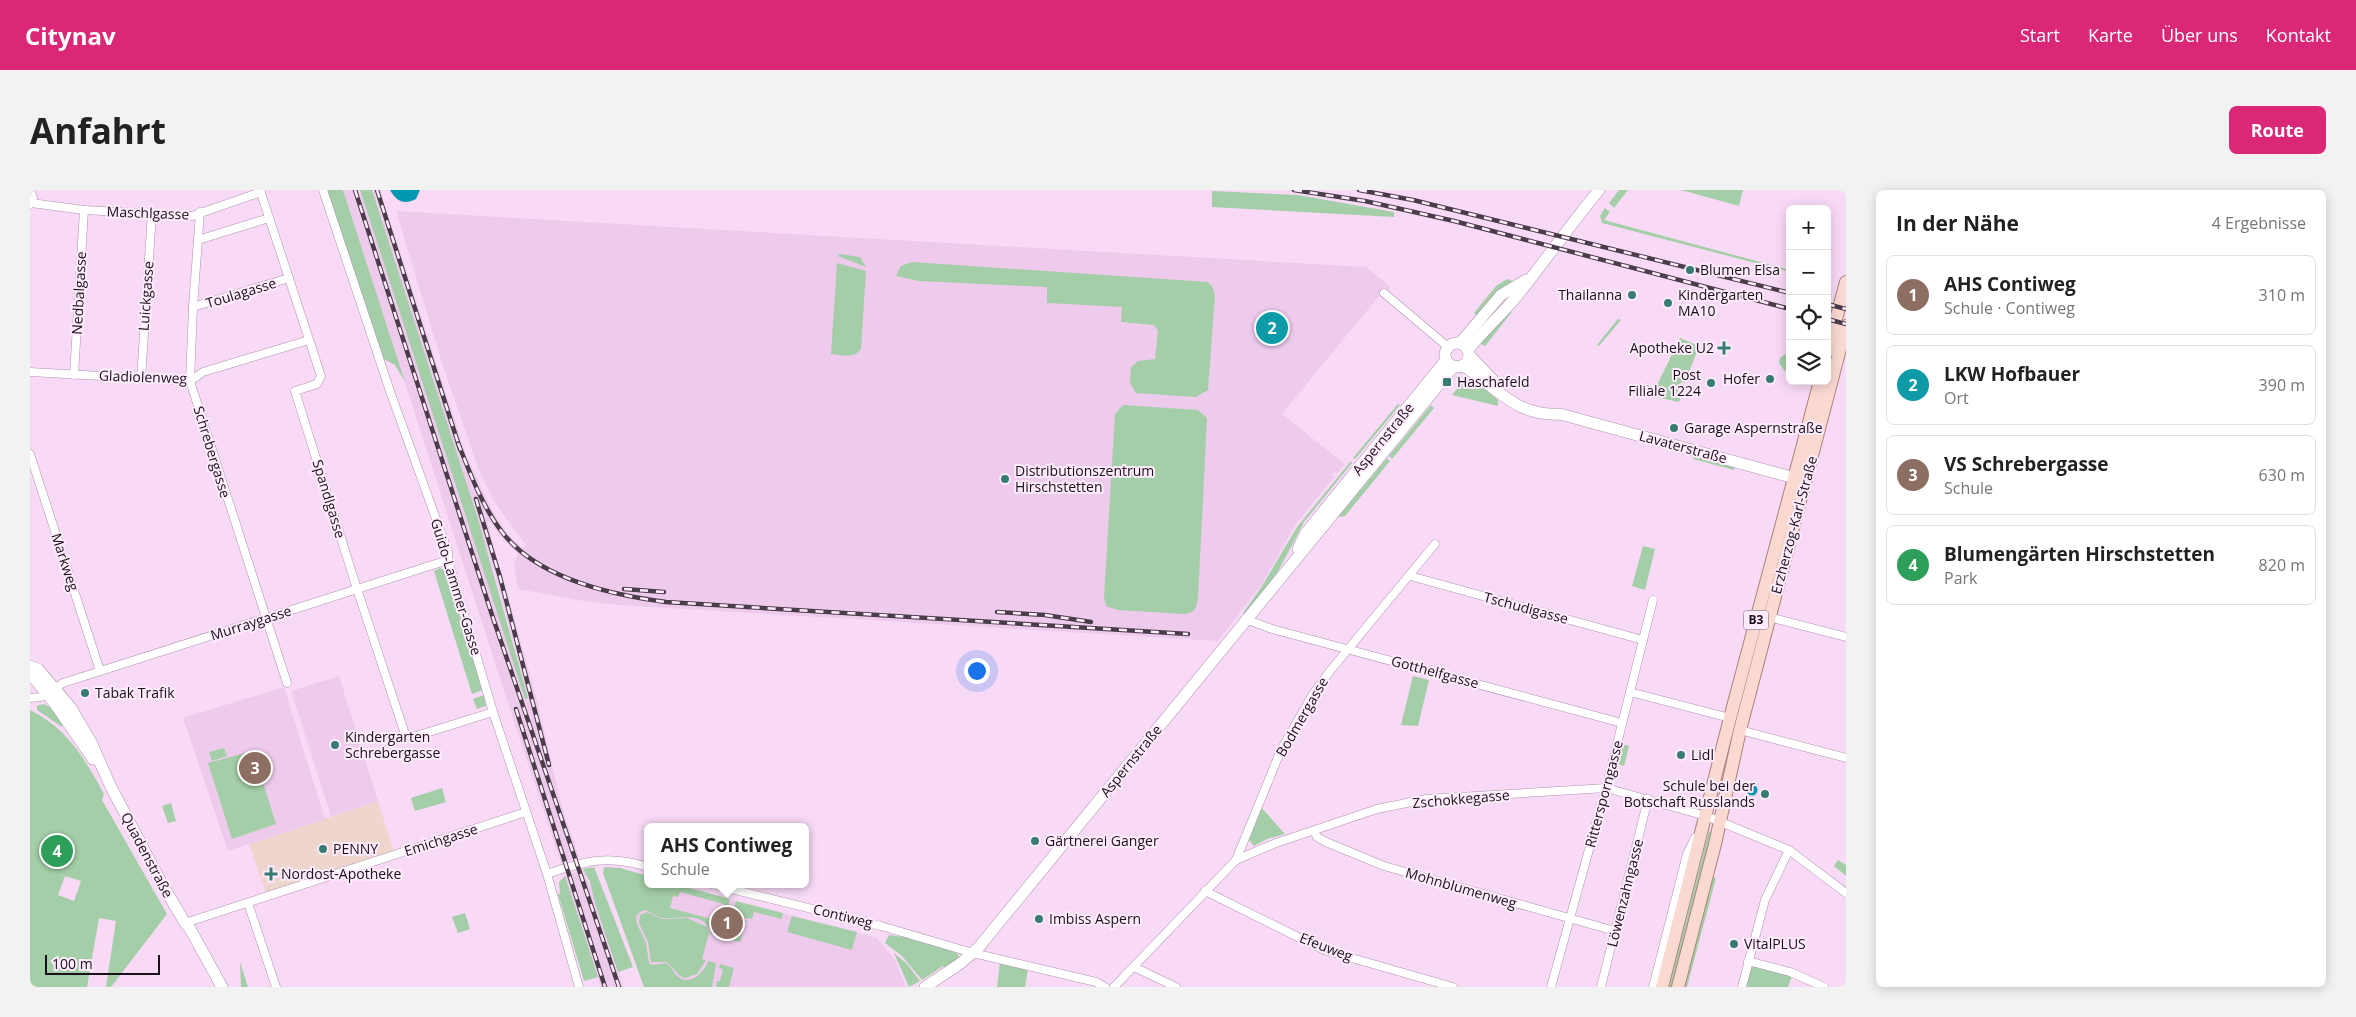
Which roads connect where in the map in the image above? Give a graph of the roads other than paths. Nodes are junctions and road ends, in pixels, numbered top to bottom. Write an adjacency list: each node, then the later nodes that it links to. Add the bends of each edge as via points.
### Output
1 (30, 190): 5 (street)
2 (323, 190): 30 (street, Guido-Lammer-Gasse, via 388,386 448,552)
3 (1599, 190): 19 (main road, Aspernstraße, via 1500,316)
4 (260, 191): 7 (street, Maschlgasse); 9 (street, Spandlgasse)
5 (31, 203): 6 (street, Maschlgasse)
6 (84, 210): 8 (street, Maschlgasse); 22 (street, Nedbalgasse)
7 (200, 212): 8 (street, Maschlgasse, via 192,216); 10 (street, Schrebergasse)
8 (152, 214): 23 (street, Luickgasse)
9 (269, 218): 10 (street); 11 (street, Spandlgasse)
10 (198, 240): 14 (street, Schrebergasse)
11 (289, 278): 14 (street, Toulagasse); 16 (street, Spandlgasse)
12 (1846, 282): 17 (main road)
13 (1384, 294): 18 (street)
14 (192, 307): 24 (street, Schrebergasse)
15 (1846, 326): 28 (main road, Erzherzog-Karl-Straße / B3)
16 (309, 340): 24 (street, Gladiolenweg, via 203,372); 32 (street, Spandlgasse, via 321,378 317,384 295,391)
17 (1830, 340)
18 (1448, 347): 19 (main road, via 1454,343); 20 (main road, via 1445,353)
19 (1466, 349): 20 (main road, Aspernstraße, via 1467,361); 26 (main road, Lavaterstraße, via 1490,378 1510,395 1553,408)
20 (1454, 364): 26 (main road, Lavaterstraße, via 1471,371 1511,402 1548,414); 36 (main road, Aspernstraße)
21 (30, 372): 22 (street, Gladiolenweg)
22 (74, 375): 23 (street, Gladiolenweg)
23 (141, 379): 24 (street, Gladiolenweg)
24 (190, 381): 35 (street, Schrebergasse)
25 (1819, 385): 28 (main road, Erzherzog-Karl-Straße / B3)
26 (1560, 414): 28 (main road, Lavaterstraße)
27 (30, 454): 41 (street, Markweg)
28 (1800, 479): 34 (main road, Erzherzog-Karl-Straße / B3); 47 (main road, Erzherzog-Karl-Straße / B3)
29 (1435, 544): 31 (street, Bodmergasse)
30 (448, 560): 32 (street, Murraygasse); 46 (street, Guido-Lammer-Gasse)
31 (1410, 576): 38 (street, Tschudigasse); 39 (street, Bodmergasse)
32 (357, 589): 35 (street, Murraygasse); 46 (street, Spandlgasse, via 405,734 413,737)
33 (1653, 600): 38 (street, Rittersporngasse)
34 (1769, 617): 37 (street); 49 (main road, Erzherzog-Karl-Straße / B3)
35 (267, 618): 41 (street, Murraygasse); 42 (street, Schrebergasse)
36 (1248, 620): 39 (street, Gotthelfgasse); 68 (main road, Aspernstraße)
37 (1846, 637)
38 (1643, 640): 44 (street, Rittersporngasse)
39 (1349, 650): 48 (street, Gotthelfgasse); 58 (street, Bodmergasse, via 1313,694 1281,750)
40 (30, 668): 43 (main road, Quadenstraße, via 38,669)
41 (100, 671): 43 (street, Murraygasse)
42 (287, 683)
43 (50, 691): 45 (street, Murraygasse, via 41,697); 66 (main road, Quadenstraße, via 76,716)
44 (1630, 692): 47 (street); 48 (street, Rittersporngasse)
45 (30, 698)
46 (493, 712): 53 (street, Guido-Lammer-Gasse)
47 (1730, 718): 54 (main road, Erzherzog-Karl-Straße / B3)
48 (1622, 723): 51 (street, Rittersporngasse)
49 (1740, 730): 50 (street); 55 (main road, Erzherzog-Karl-Straße / B3)
50 (1846, 758)
51 (1606, 788): 52 (street, Zschokkegasse); 56 (street, Zschokkegasse, via 1426,800 1377,809); 65 (street, Rittersporngasse)
52 (1648, 799): 54 (street, Zschokkegasse); 67 (street, Löwenzahngasse)
53 (526, 812): 60 (street, Guido-Lammer-Gasse); 64 (street, Emichgasse)
54 (1706, 816): 55 (street, Zschokkegasse); 82 (street, Erzherzog-Karl-Straße, via 1688,854); 83 (main road, Erzherzog-Karl-Straße / B3)
55 (1720, 821): 57 (street, Zschokkegasse); 84 (main road, Erzherzog-Karl-Straße / B3)
56 (1314, 831): 58 (street, Zschokkegasse); 65 (street, Mohnblumenweg, via 1326,842 1384,866)
57 (1789, 850): 63 (street, Zschokkegasse); 69 (street, via 1765,900)
58 (1236, 860): 62 (street, Zschokkegasse)
59 (644, 866): 60 (street, via 608,858)
60 (547, 874): 74 (street, Guido-Lammer-Gasse)
61 (727, 888): 68 (street, Contiweg, via 882,926)
62 (1205, 891): 70 (street, Zschokkegasse); 79 (street, Efeuweg, via 1324,950)
63 (1846, 893)
64 (248, 903): 66 (street, Emichgasse); 73 (street)
65 (1569, 918): 67 (street, Mohnblumenweg); 80 (street, Rittersporngasse)
66 (184, 923): 71 (main road, Quadenstraße); 72 (main road, Quadenstraße)
67 (1615, 931): 81 (street, Löwenzahngasse)
68 (973, 953): 75 (main road, Aspernstraße); 76 (street, Contiweg, via 1096,982)
69 (1748, 961): 85 (street); 86 (street, via 1790,972)
70 (1134, 967): 77 (street, Zschokkegasse); 78 (street)
71 (217, 987)
72 (222, 987)
73 (276, 987)
74 (579, 987)
75 (924, 987)
76 (1105, 987)
77 (1114, 987)
78 (1176, 987)
79 (1453, 987)
80 (1551, 987)
81 (1601, 987)
82 (1653, 987)
83 (1662, 987)
84 (1678, 987)
85 (1742, 987)
86 (1824, 987)

